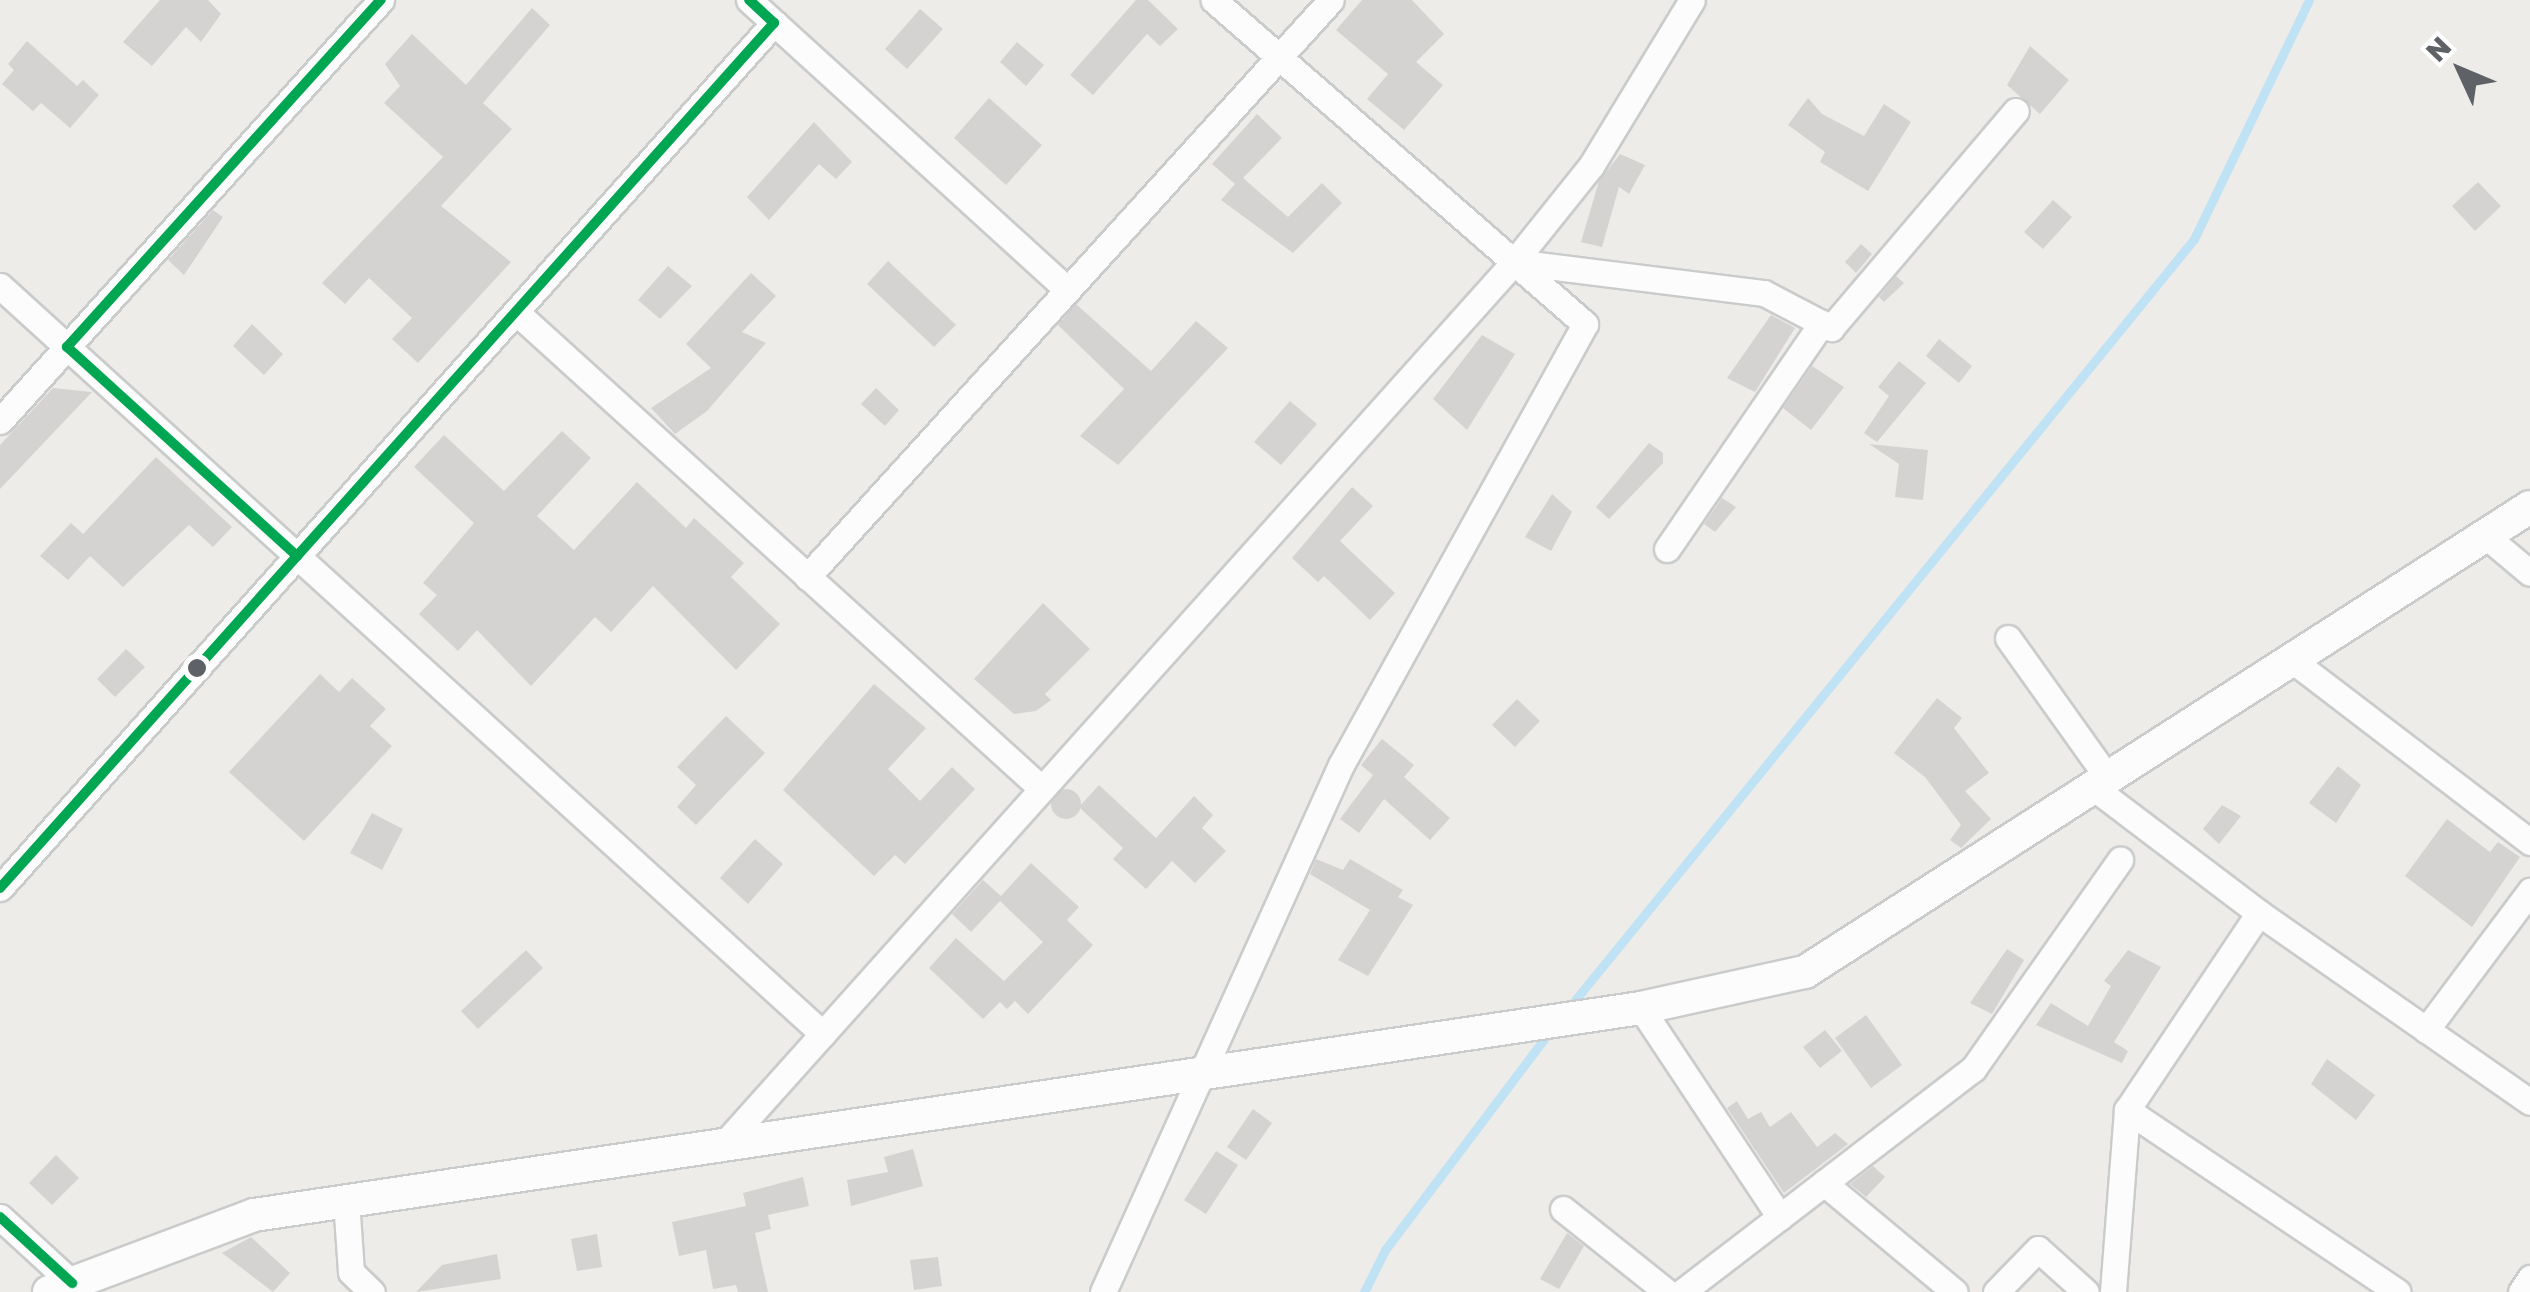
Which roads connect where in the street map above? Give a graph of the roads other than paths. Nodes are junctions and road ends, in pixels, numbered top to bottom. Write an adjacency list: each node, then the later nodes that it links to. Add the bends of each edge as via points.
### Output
1 (381, 0): 14 (street)
2 (749, 0): 6 (street)
3 (1214, 0): 7 (street)
4 (1331, 0): 7 (street)
5 (1692, 0): 9 (street, via 1592,166)
6 (774, 23): 11 (street); 12 (street)
7 (1279, 57): 9 (street); 11 (street)
8 (2016, 110): 13 (street, via 1831,328)
9 (1514, 262): 13 (street, via 1764,293); 25 (street); 34 (street, via 1585,324 1342,765)
10 (0, 286): 14 (street)
11 (1068, 290): 21 (street)
12 (516, 312): 19 (street); 21 (street)
13 (1822, 323): 18 (street)
14 (67, 347): 15 (street); 19 (street)
15 (0, 421)
16 (2530, 508): 17 (street)
17 (2486, 536): 20 (street); 23 (street)
18 (1667, 549)
19 (297, 556): 28 (street); 33 (street)
20 (2530, 573)
21 (807, 576): 25 (street)
22 (2008, 638): 24 (street)
23 (2292, 660): 24 (street); 26 (street)
24 (2100, 783): 30 (street); 31 (street, via 1805,972)
25 (1042, 789): 33 (street)
26 (2530, 842)
27 (2120, 860): 38 (street, via 1973,1069)
28 (0, 888)
29 (2530, 891): 32 (street)
30 (2259, 914): 32 (street); 36 (street)
31 (1641, 1008): 34 (street); 41 (street)
32 (2426, 1030): 35 (street)
33 (822, 1034): 37 (street)
34 (1202, 1072): 37 (street); 46 (street)
35 (2530, 1102)
36 (2127, 1110): 52 (street); 53 (street)
37 (724, 1144): 39 (street)
38 (1824, 1183): 41 (street); 49 (street)
39 (346, 1200): 44 (street, via 254,1214); 45 (street, via 351,1272)
40 (1562, 1209): 47 (street)
41 (1780, 1217): 48 (street)
42 (0, 1218): 44 (street)
43 (2530, 1278): 54 (street)
44 (61, 1288)
45 (372, 1292)
46 (1103, 1292)
47 (1667, 1292)
48 (1682, 1292)
49 (1955, 1292)
50 (1996, 1292): 51 (street, via 2038,1249)
51 (2086, 1292)
52 (2112, 1292)
53 (2398, 1292)
54 (2521, 1292)

